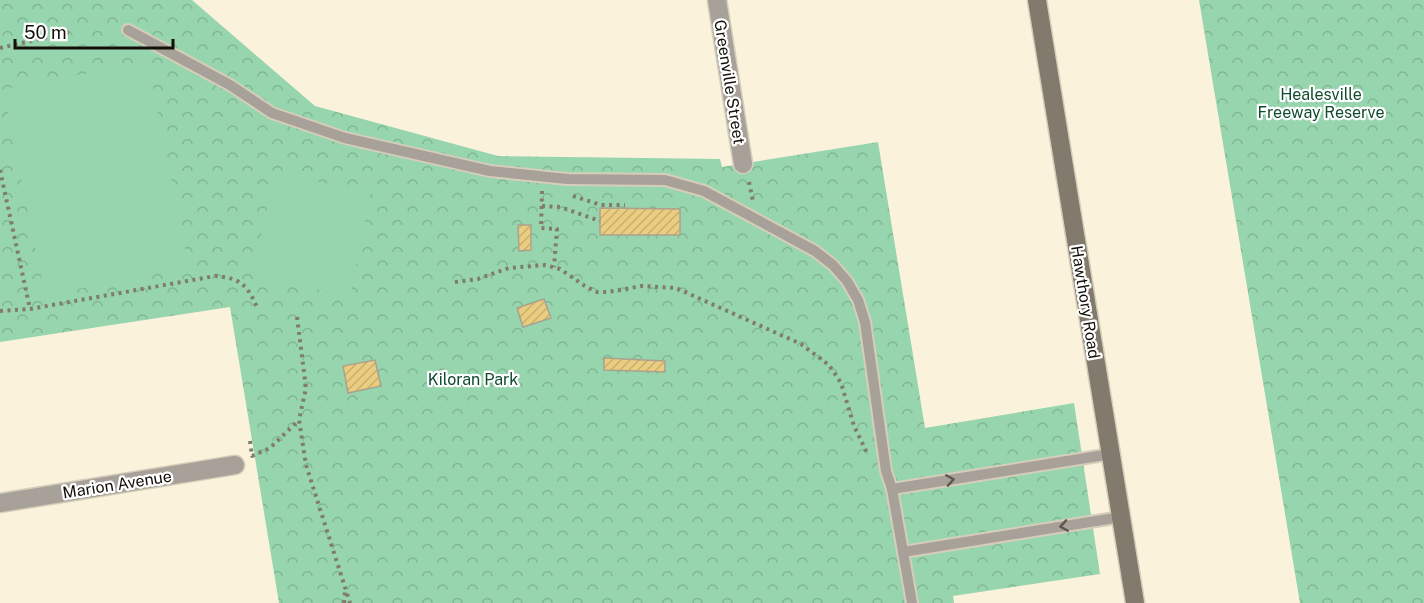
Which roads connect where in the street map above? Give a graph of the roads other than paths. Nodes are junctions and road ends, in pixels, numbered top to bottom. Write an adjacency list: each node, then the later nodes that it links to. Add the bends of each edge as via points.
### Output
1 (717, 0): 4 (street, Greenville Street)
2 (1037, 0): 5 (main road, Hawthory Road)
3 (128, 30): 7 (lane, via 230,85 272,113 345,138 490,171 576,179 665,180 704,191 814,251 833,265 858,300 865,322 885,471)
4 (743, 164)
5 (1111, 454): 7 (lane, one-way to 5); 9 (main road, Hawthory Road)
6 (235, 465): 8 (street, Marion Avenue)
7 (892, 489): 10 (lane)
8 (0, 503)
9 (1121, 517): 10 (lane, one-way to 10); 12 (main road, Hawthory Road)
10 (903, 552): 11 (lane)
11 (912, 603)
12 (1135, 603)

